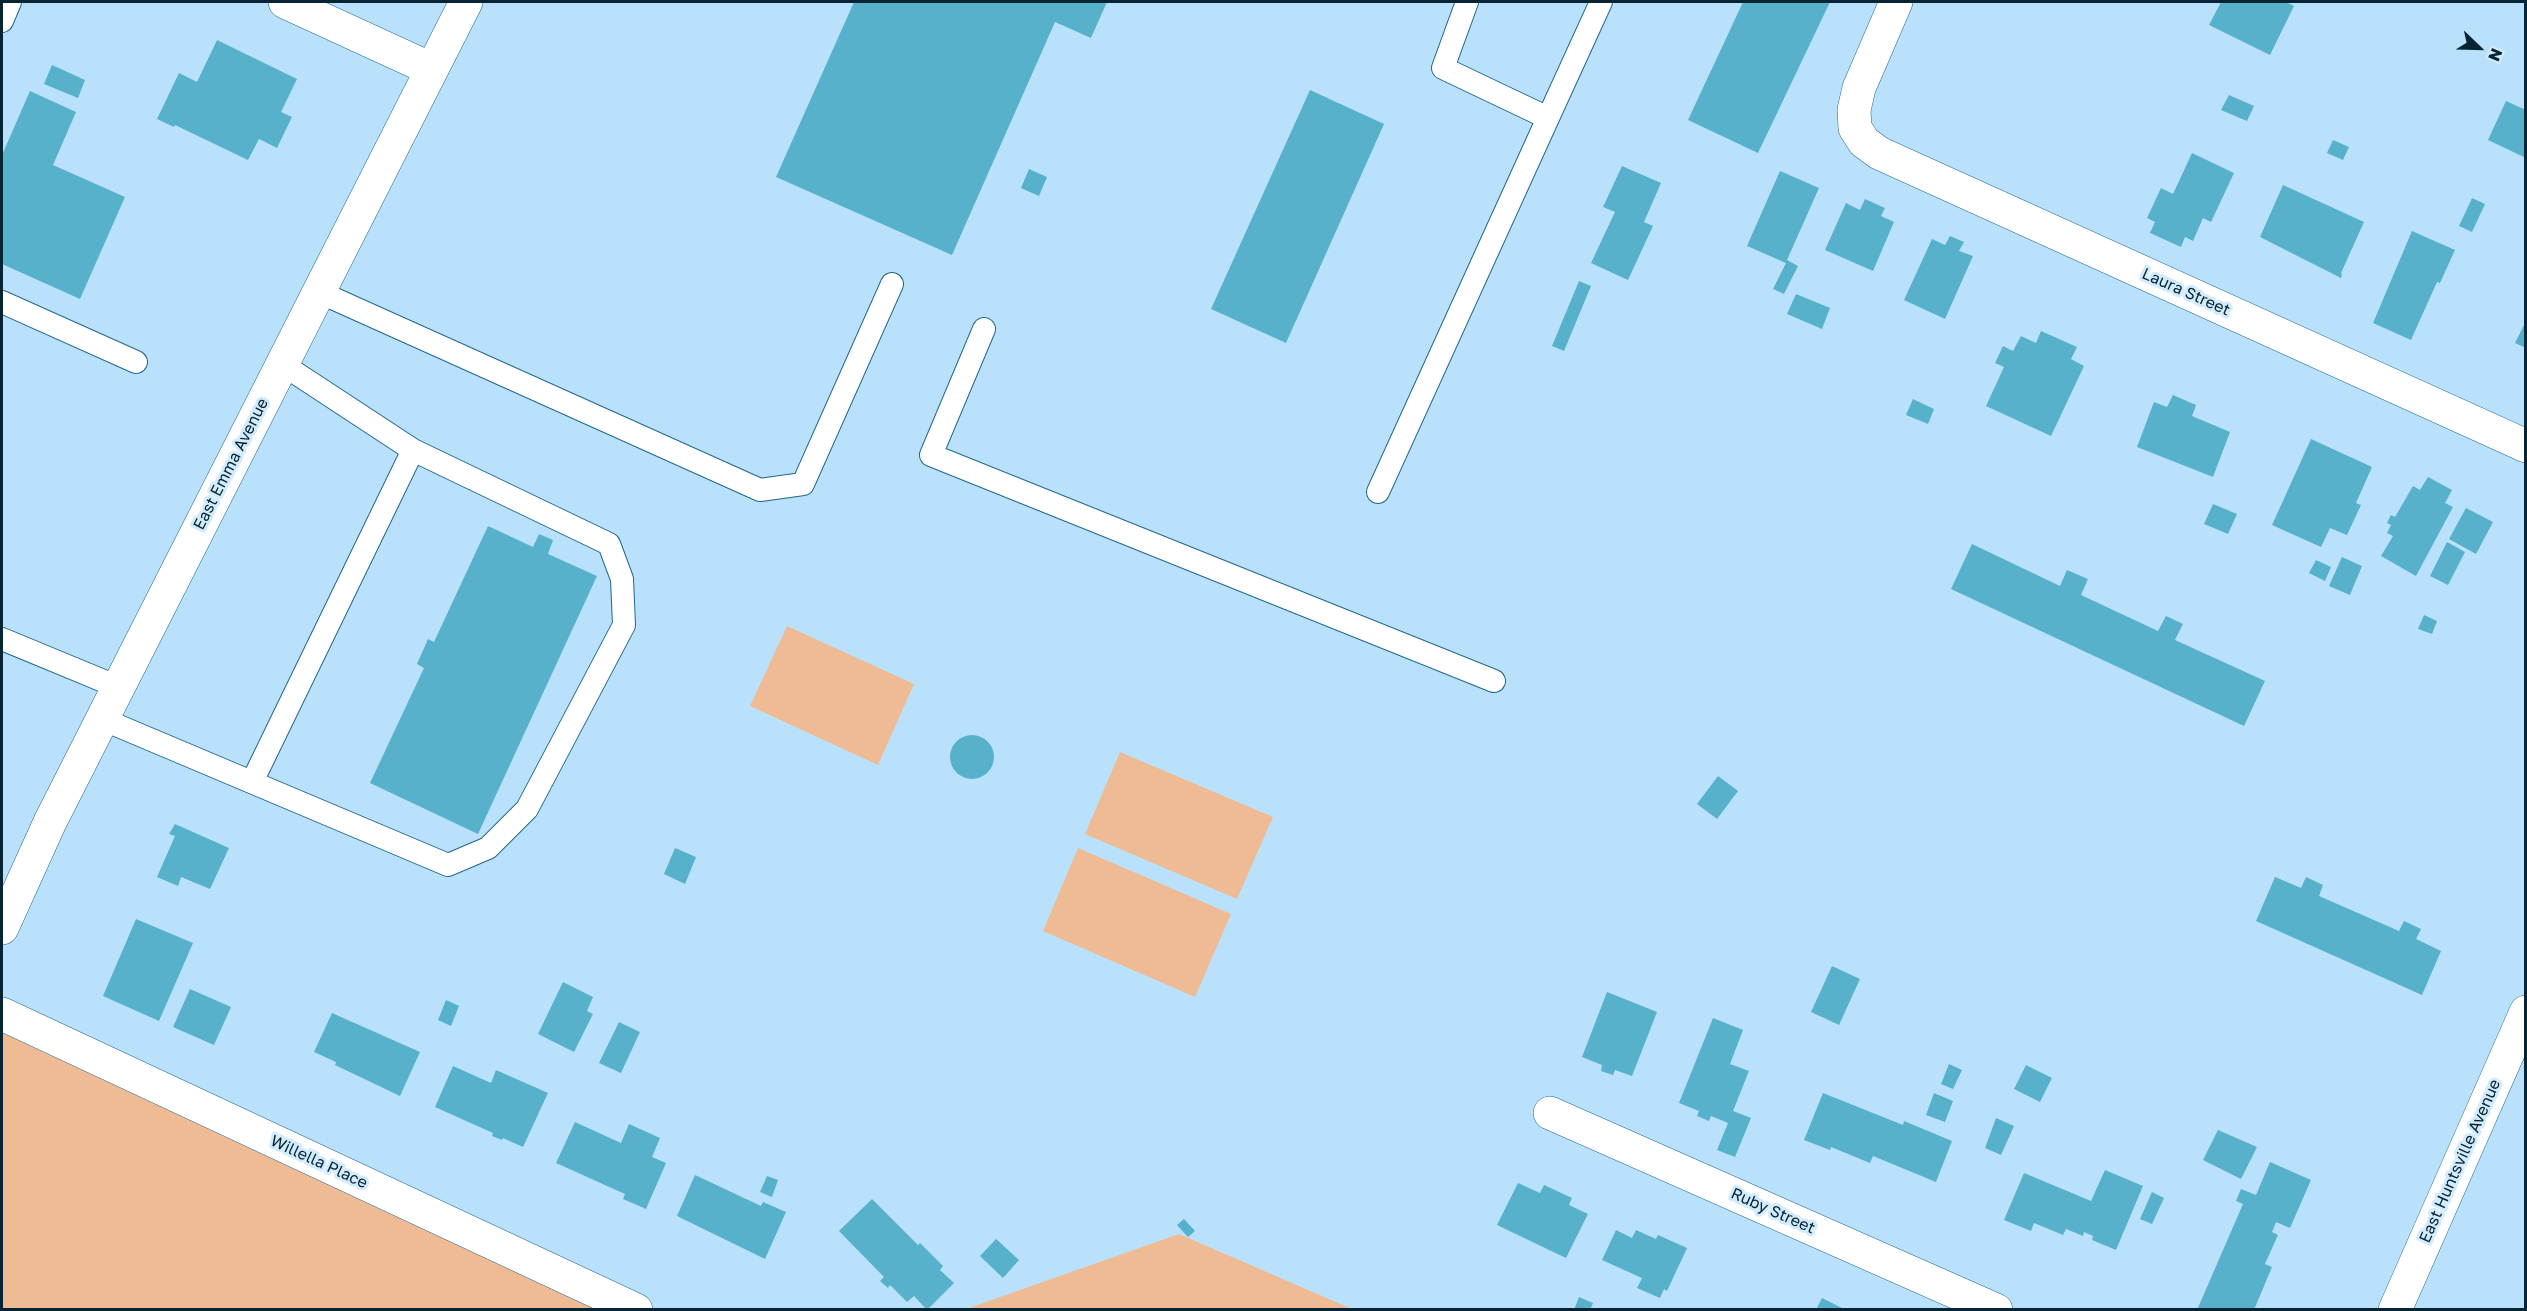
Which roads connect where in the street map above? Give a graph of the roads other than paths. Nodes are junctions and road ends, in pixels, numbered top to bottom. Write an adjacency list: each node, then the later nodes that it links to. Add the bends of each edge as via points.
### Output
1 (10, 2): 7 (lane)
2 (285, 2): 8 (street)
3 (466, 2): 8 (street, East Emma Avenue)
4 (1467, 2): 9 (lane, via 1443,68)
5 (1600, 2): 9 (lane)
6 (1896, 2): 16 (street, Laura Street, via 1859,88 1854,110 1855,128 1864,142 1879,153)
7 (2, 21)
8 (431, 69): 11 (street, East Emma Avenue)
9 (1548, 118): 18 (lane)
10 (892, 284): 11 (lane, via 803,484 760,490)
11 (319, 292): 15 (street, East Emma Avenue)
12 (2, 302): 14 (lane)
13 (984, 329): 20 (lane, via 931,455)
14 (136, 362)
15 (282, 364): 17 (lane); 21 (street, East Emma Avenue)
16 (2526, 446)
17 (412, 450): 23 (lane); 23 (lane, via 609,544 622,579 624,625 528,809 488,848 448,865)
18 (1378, 492)
19 (2, 639): 21 (lane)
20 (1494, 681)
21 (118, 687): 22 (street, East Emma Avenue)
22 (102, 719): 23 (lane); 24 (street, East Emma Avenue)
23 (252, 782)
24 (2, 928)
25 (2526, 1012): 30 (street, East Huntsville Avenue)
26 (2, 1014): 28 (street, Willella Place)
27 (1550, 1113): 29 (street, Ruby Street)
28 (636, 1310)
29 (1996, 1310)
30 (2396, 1310)

